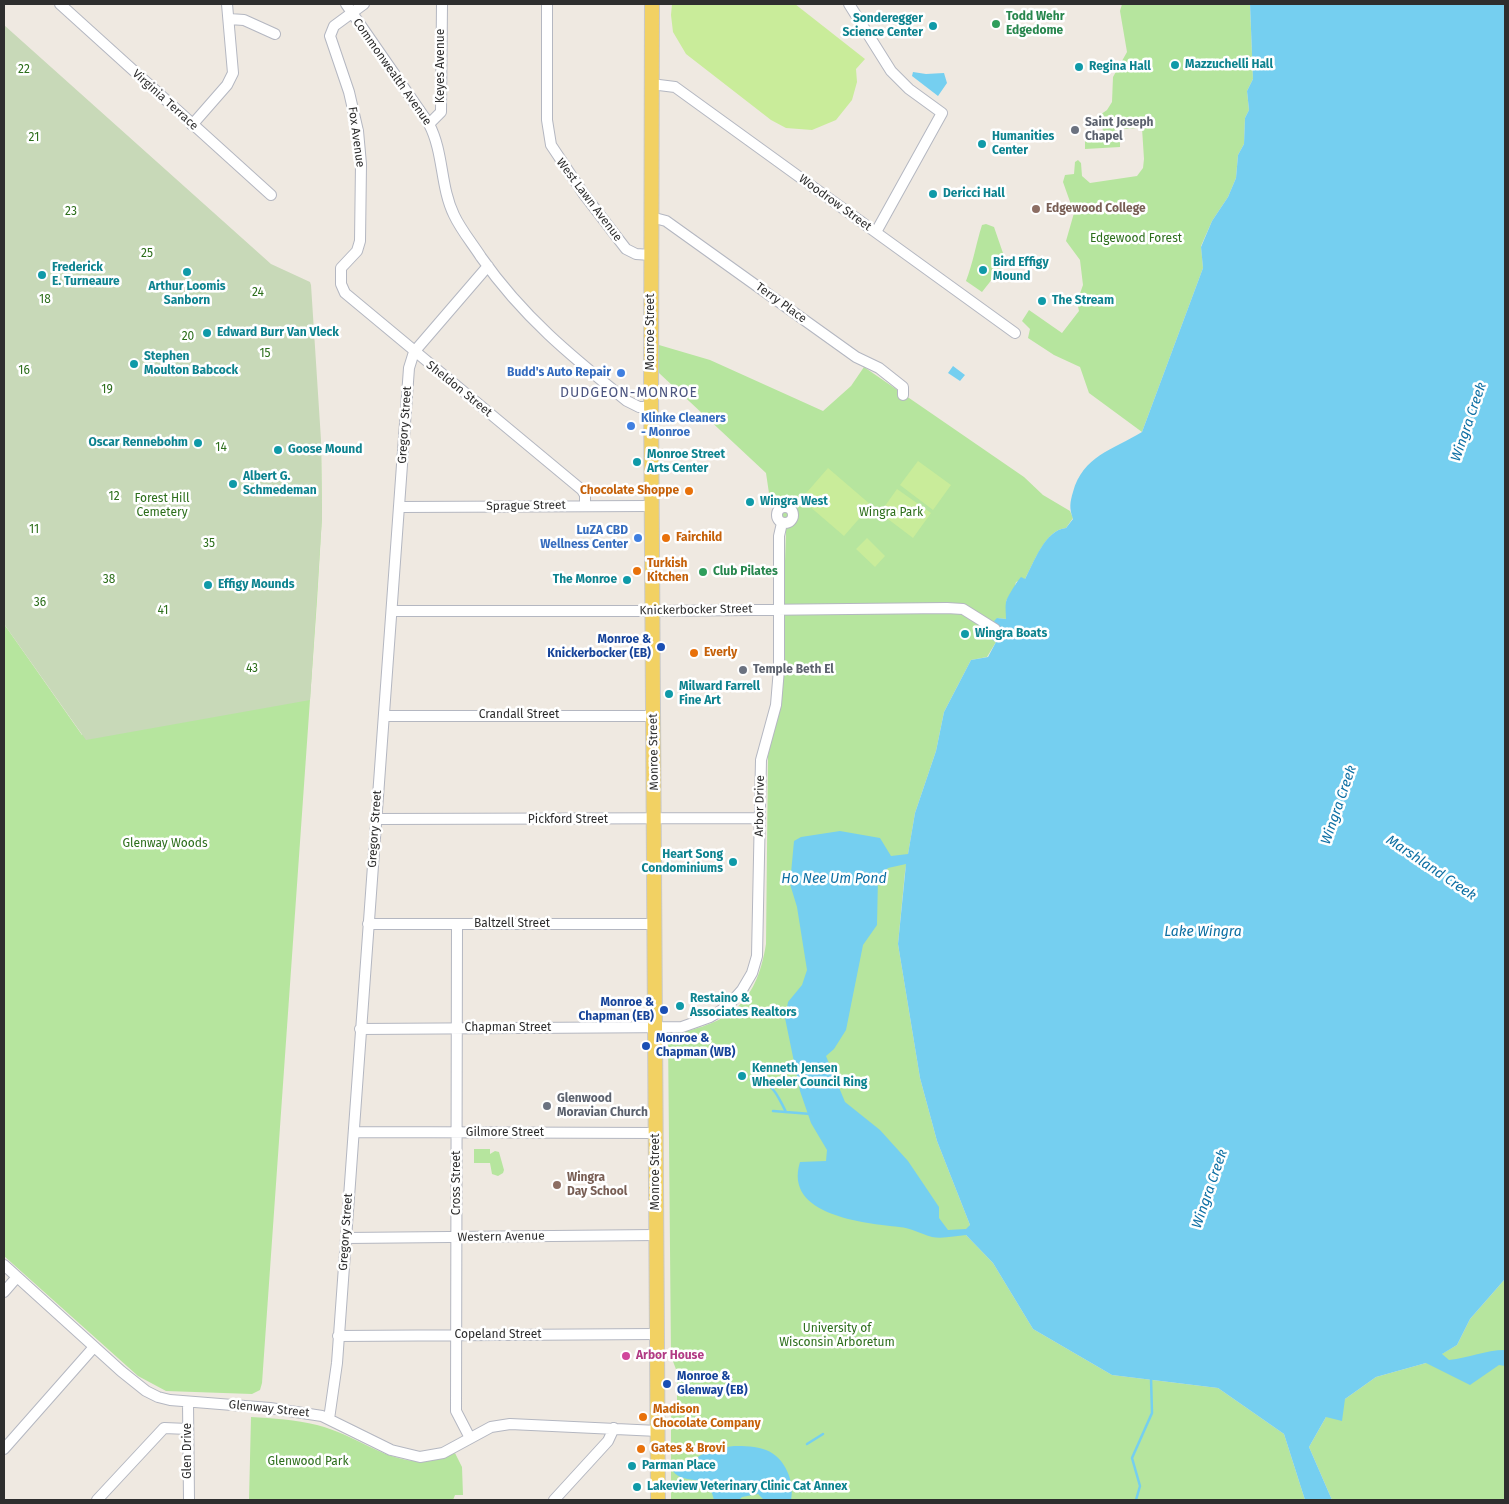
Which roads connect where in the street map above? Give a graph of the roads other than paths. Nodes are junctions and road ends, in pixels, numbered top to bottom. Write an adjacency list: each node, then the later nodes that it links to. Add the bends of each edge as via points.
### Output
1 (60, 4): 12 (street, Virginia Terrace)
2 (227, 4): 9 (street)
3 (364, 4): 8 (street, Fox Avenue)
4 (442, 4): 13 (street, Keyes Avenue, via 441,112)
5 (547, 4): 17 (street, West Lawn Avenue, via 547,120 551,145 626,248 636,254)
6 (652, 4): 11 (main road, Monroe Street)
7 (849, 4): 16 (street, via 891,71 910,90 942,113)
8 (349, 8): 13 (street, Commonwealth Avenue); 19 (street, Fox Avenue, via 330,36 358,131 360,241 357,251)
9 (229, 19): 10 (street, via 244,20); 12 (street, via 233,73)
10 (275, 34)
11 (651, 84): 15 (main road, Monroe Street); 16 (street, Woodrow Street, via 675,87)
12 (192, 124): 14 (street, Virginia Terrace)
13 (429, 124): 18 (street, Commonwealth Avenue, via 439,151 449,204 463,232)
14 (271, 195)
15 (651, 217): 17 (main road, Monroe Street); 22 (street, Terry Place, via 666,221 856,357 879,368 903,388)
16 (876, 232): 20 (street, Woodrow Street)
17 (651, 255): 23 (main road, Monroe Street)
18 (488, 266): 21 (street, Gregory Street); 23 (street, Commonwealth Avenue, via 515,302 564,349 627,401 639,407)
19 (341, 268): 21 (street, Sheldon Street, via 341,284 346,293)
20 (1015, 334)
21 (414, 352): 24 (street, Sheldon Street, via 582,490); 26 (street, Gregory Street, via 409,368)
22 (903, 395)
23 (652, 407): 25 (main road, Monroe Street)
24 (585, 504): 25 (street, Sprague Street); 26 (street, Sprague Street, via 556,507)
25 (652, 506): 30 (main road, Monroe Street)
26 (400, 507): 29 (street, Gregory Street)
27 (782, 523): 28 (street, Arbor Drive)
28 (779, 609): 30 (street, Knickerbocker Street); 31 (street, Knickerbocker Street, via 963,609); 34 (street, Arbor Drive, via 776,704 761,760)
29 (392, 611): 30 (street, Knickerbocker Street); 32 (street, Gregory Street)
30 (654, 612): 33 (main road, Monroe Street)
31 (995, 629)
32 (384, 716): 33 (street, Crandall Street); 35 (street, Gregory Street)
33 (654, 716): 36 (main road, Monroe Street)
34 (760, 818): 36 (street, Pickford Street); 41 (street, Arbor Drive, via 759,940 752,973 727,1007 682,1027)
35 (376, 819): 36 (street, Pickford Street); 37 (street, Gregory Street)
36 (655, 819): 39 (main road, Monroe Street)
37 (368, 924): 38 (street, Baltzell Street); 42 (street, Gregory Street)
38 (457, 924): 39 (street, Baltzell Street); 40 (street, Cross Street)
39 (655, 924): 41 (main road, Monroe Street)
40 (458, 1028): 41 (street, Chapman Street); 42 (street, Chapman Street); 44 (street, Cross Street)
41 (655, 1028): 45 (main road, Monroe Street)
42 (360, 1029): 43 (street, Gregory Street)
43 (354, 1132): 44 (street, Gilmore Street); 47 (street, Gregory Street)
44 (457, 1133): 45 (street, Gilmore Street); 48 (street, Cross Street)
45 (656, 1133): 46 (main road, Monroe Street)
46 (656, 1236): 48 (street, Western Avenue); 52 (main road, Monroe Street)
47 (346, 1238): 48 (street, Western Avenue); 53 (street, Gregory Street)
48 (458, 1238): 54 (street, Cross Street)
49 (4, 1265): 50 (street, Glenway Street)
50 (17, 1277): 51 (street); 55 (street, Glenway Street)
51 (4, 1292)
52 (658, 1334): 54 (street, Copeland Street); 60 (main road, Monroe Street)
53 (338, 1336): 54 (street, Copeland Street); 57 (street, Gregory Street)
54 (455, 1336): 61 (street, Cross Street, via 456,1411)
55 (94, 1347): 56 (street, Glenway Street, via 146,1391 170,1400); 62 (street)
56 (188, 1402): 57 (street, Glenway Street, via 278,1409); 59 (street, Glen Drive)
57 (329, 1419): 61 (street, Glenway Street, via 390,1450 420,1458 443,1453)
58 (614, 1428): 60 (street, Glenway Street); 61 (street, Glenway Street, via 510,1424 490,1427); 65 (street, via 608,1441)
59 (188, 1429): 63 (street, via 164,1428); 64 (street, Glen Drive)
60 (658, 1431): 66 (main road, Monroe Street)
61 (470, 1438)
62 (4, 1449)
63 (97, 1500)
64 (189, 1500)
65 (556, 1500)
66 (658, 1500)

